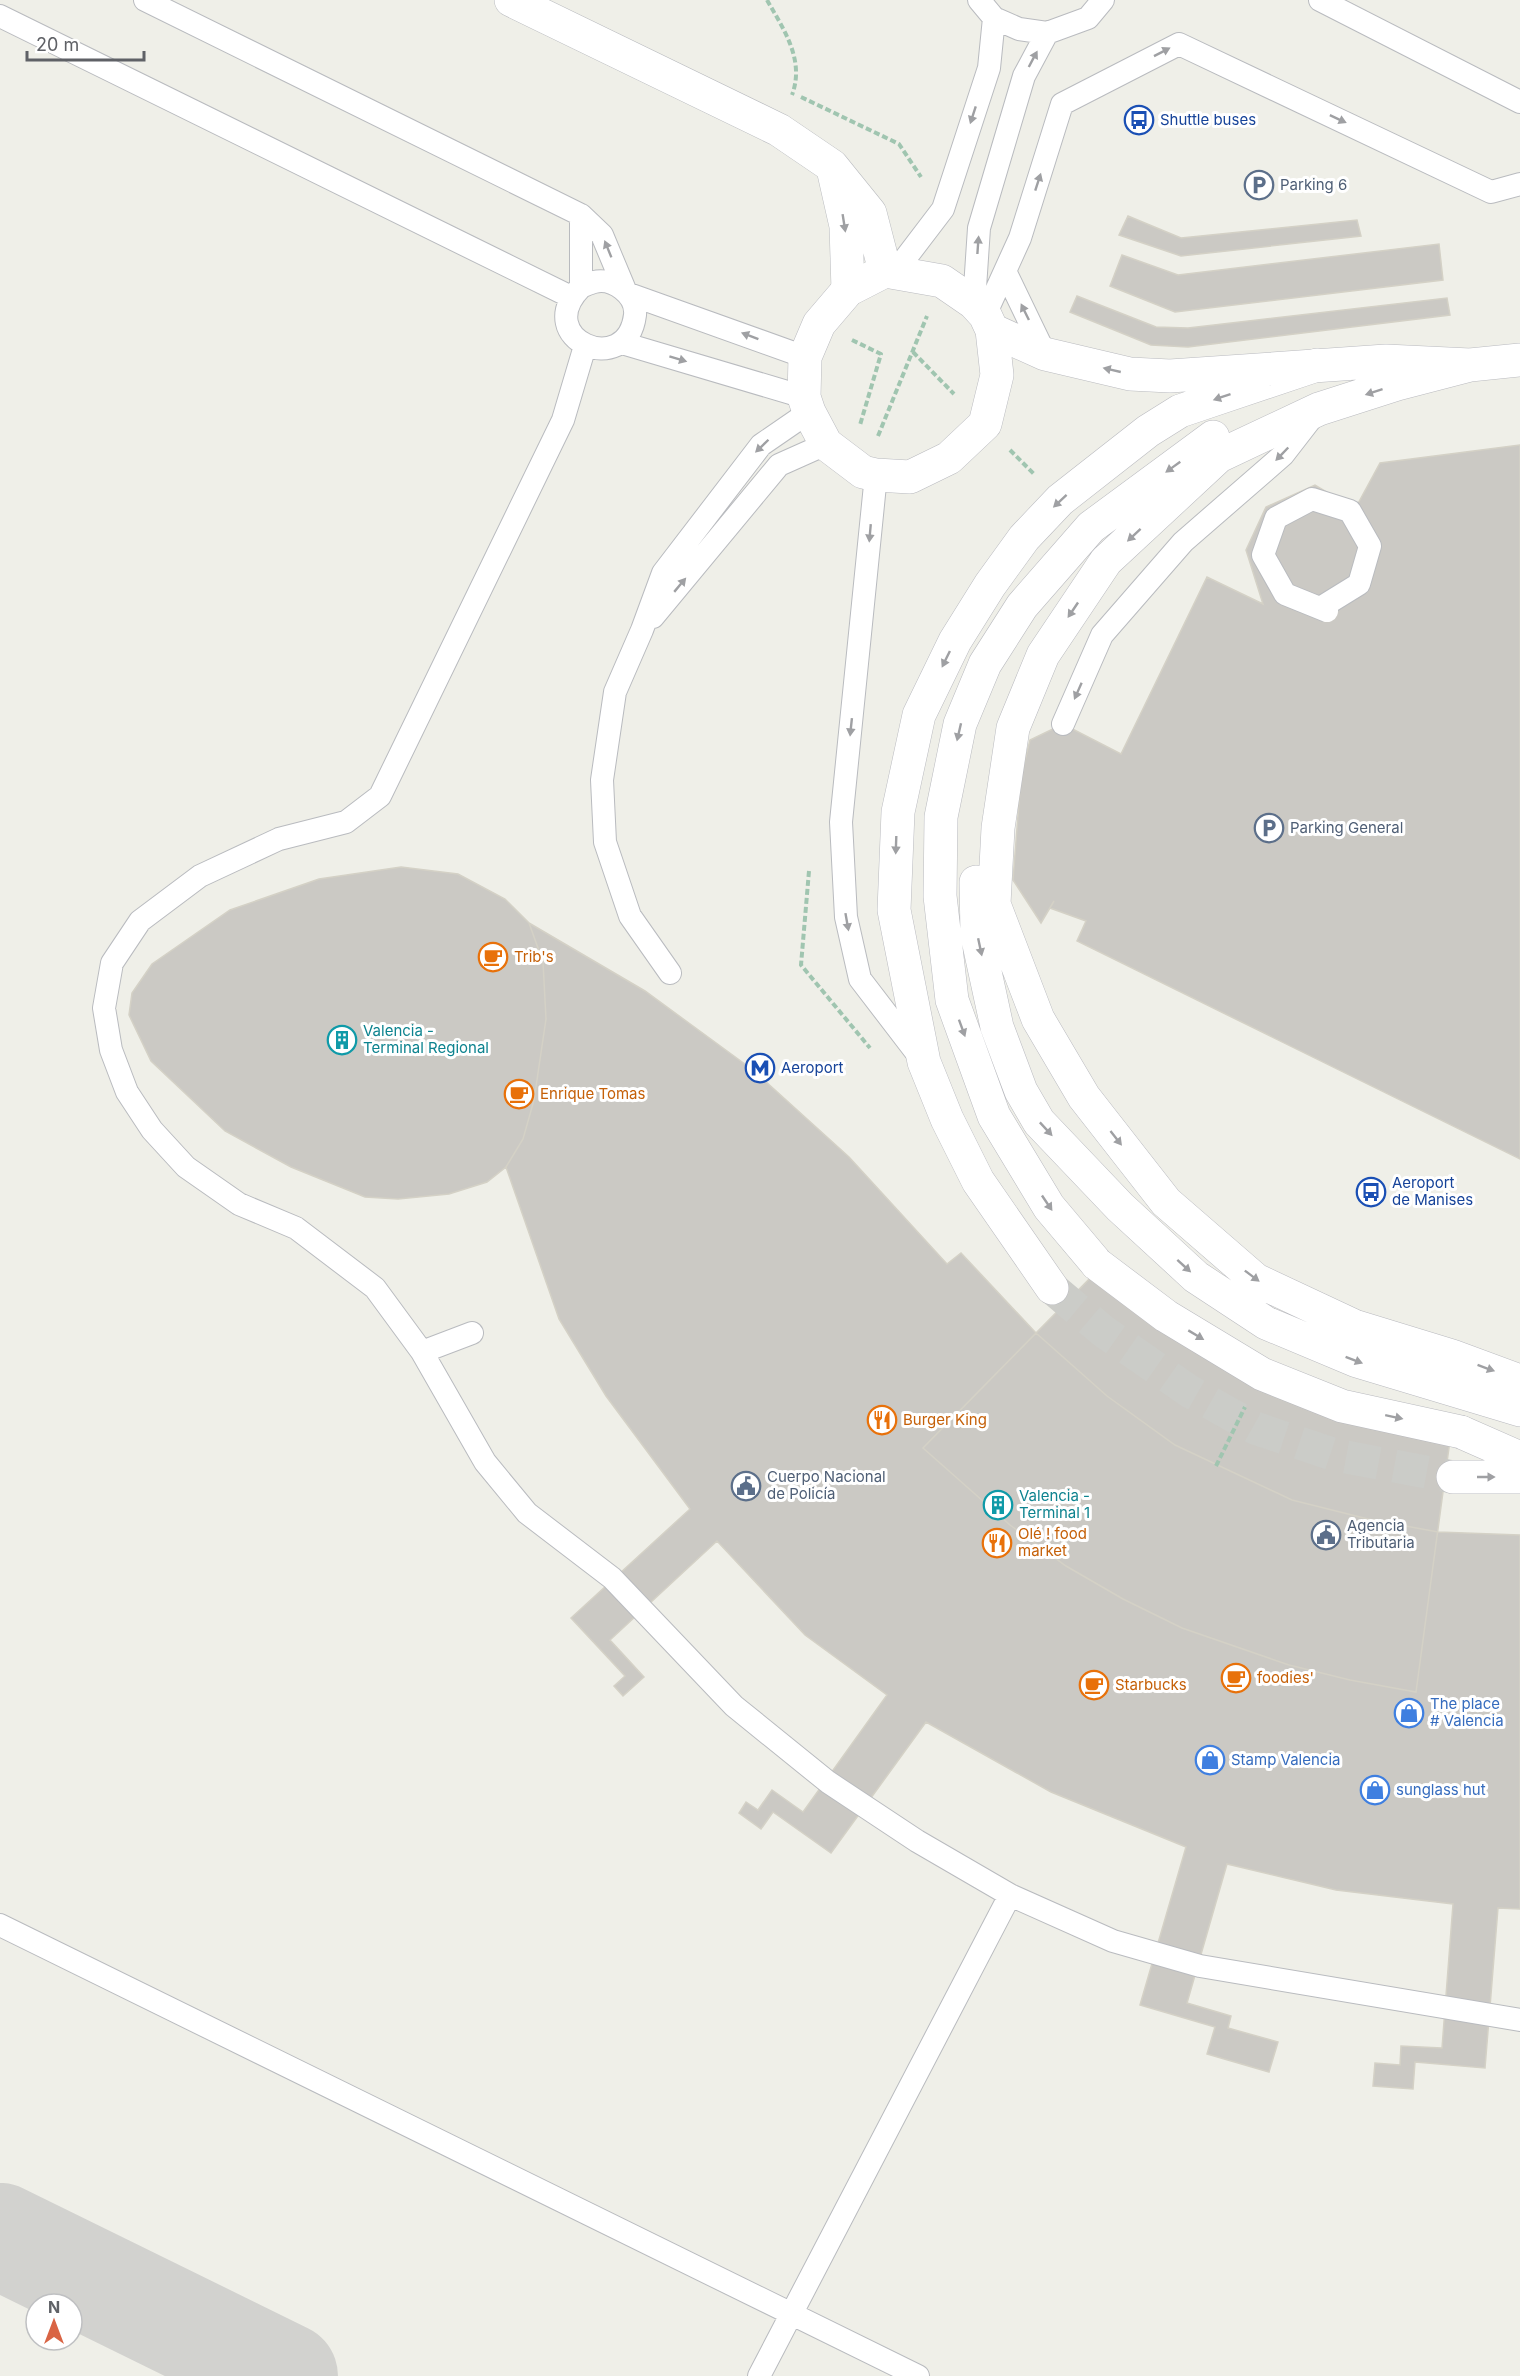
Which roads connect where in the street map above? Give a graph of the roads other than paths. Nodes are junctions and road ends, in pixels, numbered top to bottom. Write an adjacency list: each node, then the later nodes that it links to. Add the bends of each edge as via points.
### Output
1 (145, 0): 12 (lane)
2 (511, 0): 10 (street, via 779,130)
3 (979, 0): 7 (lane)
4 (1103, 0): 8 (lane, via 1088,18)
5 (1320, 0): 9 (lane)
6 (0, 16): 16 (lane)
7 (994, 18): 8 (lane, via 1019,29); 13 (lane, one-way to 13, via 989,68 943,210)
8 (1047, 33): 18 (lane, one-way to 8, via 980,228 1024,76)
9 (1518, 101)
10 (832, 166): 13 (street, via 870,213); 15 (street, one-way to 15, via 846,226)
11 (1520, 184): 14 (lane, one-way to 11, via 1020,238 1062,104 1179,44 1491,192)
12 (581, 215): 16 (lane); 17 (lane, one-way to 12, via 602,235)
13 (890, 271): 15 (street); 18 (street, via 942,281)
14 (1005, 271): 18 (lane); 21 (lane, one-way to 14)
15 (848, 290): 22 (street, via 819,324)
16 (576, 292): 17 (lane, via 595,281 611,283); 20 (lane, via 566,315 571,333)
17 (626, 292): 19 (lane, via 635,311 633,328); 22 (lane, one-way to 17)
18 (984, 316): 21 (street); 29 (street, via 997,375 985,424 949,458 910,477)
19 (622, 343): 20 (lane, via 596,350); 26 (lane, one-way to 26)
20 (585, 346): 38 (lane, via 563,420 380,796 346,822 279,839 200,876 140,921 112,963 104,1008 111,1050 127,1092 152,1130 179,1160 239,1204 296,1227 375,1288)
21 (1045, 354): 24 (street, one-way to 21, via 1170,376 1130,374)
22 (805, 357): 26 (street)
23 (1520, 360): 25 (street)
24 (1317, 365): 25 (street, via 1386,361); 35 (street, one-way to 35, via 1180,411 1148,431 1060,500 1024,538 955,642 919,715 898,813 894,910)
25 (1470, 365): 27 (street, one-way to 27)
26 (806, 405): 28 (street); 31 (lane, one-way to 31, via 760,445 663,573)
27 (1319, 409): 32 (lane, one-way to 32, via 1283,455 1183,542 1102,635); 33 (street, one-way to 33, via 1219,456 1106,561 1043,655); 41 (street, one-way to 41, bridge, via 1270,406 1228,426 1091,527 1022,606 985,664 960,724 941,817 940,896 952,1000 994,1116 1049,1207 1097,1264 1166,1316 1262,1374 1342,1406)
28 (826, 444): 29 (street, via 863,472); 31 (lane, one-way to 28, via 779,465)
29 (876, 475): 35 (lane, one-way to 35, via 841,822 846,917 860,979)
30 (1334, 607): 30 (lane, bridge, via 1317,607 1306,603 1296,598 1285,594 1263,555 1276,518 1312,499 1350,511 1370,546 1359,584 1325,605 1305,602 1294,601 1284,599 1262,571 1262,536 1283,508 1317,497 1351,510 1369,540 1366,576)
31 (642, 630): 34 (lane, via 615,692 602,780 605,843 630,916)
32 (1063, 724)
33 (1013, 728): 39 (street, one-way to 39, via 998,828 994,904 1038,1019 1091,1106 1166,1202 1256,1280 1354,1326); 40 (street, one-way to 40, via 991,770 975,856 977,934 997,1027 1022,1091 1039,1122 1120,1207 1196,1277 1266,1323 1357,1361)
34 (670, 973)
35 (924, 1062): 36 (street, via 978,1180)
36 (1052, 1288)
37 (472, 1333): 38 (lane)
38 (422, 1352): 46 (lane, via 485,1462 527,1513 612,1578 734,1706 828,1782 917,1841)
39 (1520, 1381)
40 (1520, 1410)
41 (1461, 1432): 42 (street); 43 (street)
42 (1520, 1437)
43 (1520, 1458)
44 (1453, 1477): 45 (street, one-way to 45)
45 (1520, 1477)
46 (1010, 1895): 48 (lane, via 1113,1941 1200,1966); 49 (lane)
47 (0, 1925): 49 (lane)
48 (1520, 2020)
49 (791, 2314): 50 (lane); 51 (lane)
50 (759, 2376)
51 (918, 2376)

